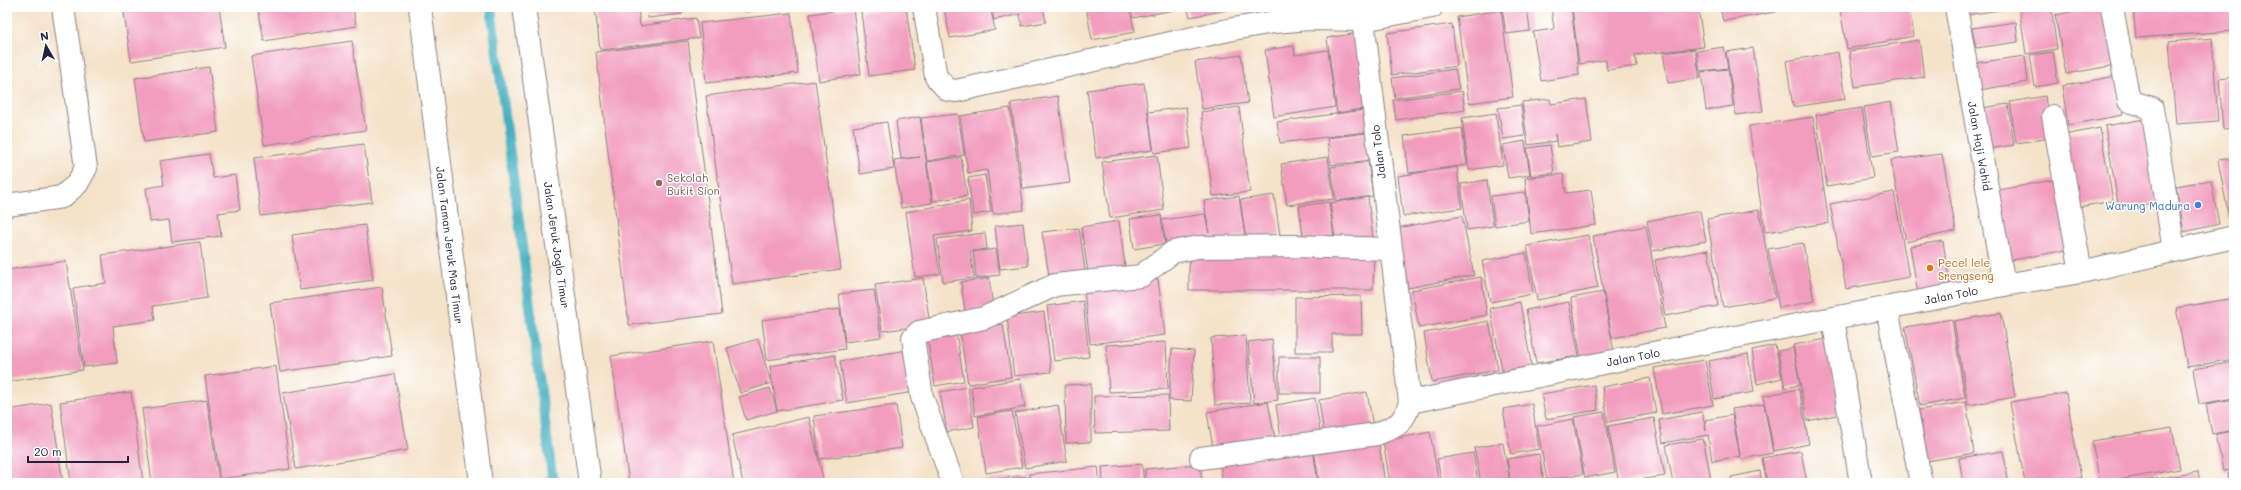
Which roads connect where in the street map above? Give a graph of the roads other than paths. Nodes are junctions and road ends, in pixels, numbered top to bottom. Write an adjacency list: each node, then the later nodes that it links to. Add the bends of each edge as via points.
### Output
1 (63, 7): 10 (street, via 86,168 77,184 62,196)
2 (420, 7): 20 (street, Jalan Taman Jeruk Mas Timur)
3 (524, 7): 21 (street, Jalan Jeruk Joglo Timur)
4 (924, 7): 8 (street, via 936,77 948,90 956,91 1233,29 1309,19)
5 (1432, 7): 8 (street)
6 (1956, 7): 15 (street, Jalan Haji Wahid)
7 (2112, 7): 13 (street, via 2129,101 2152,108)
8 (1363, 20): 12 (street, Jalan Tolo)
9 (2053, 116): 14 (street)
10 (7, 205)
11 (2234, 237): 13 (street, Jalan Tolo)
12 (1390, 249): 18 (street, Jalan Tolo); 22 (street, via 1198,247 1173,252 1141,276 1055,285 984,318 919,332 913,338 922,397)
13 (2174, 251): 14 (street, Jalan Tolo)
14 (2081, 272): 15 (street, Jalan Tolo)
15 (2004, 285): 16 (street, Jalan Tolo)
16 (1887, 308): 17 (street, Jalan Tolo); 24 (street)
17 (1833, 319): 18 (street, Jalan Tolo); 23 (street)
18 (1410, 402): 19 (street, via 1405,418 1395,427 1377,434)
19 (1201, 458)
20 (481, 483)
21 (590, 483)
22 (953, 483)
23 (1861, 483)
24 (1921, 483)

